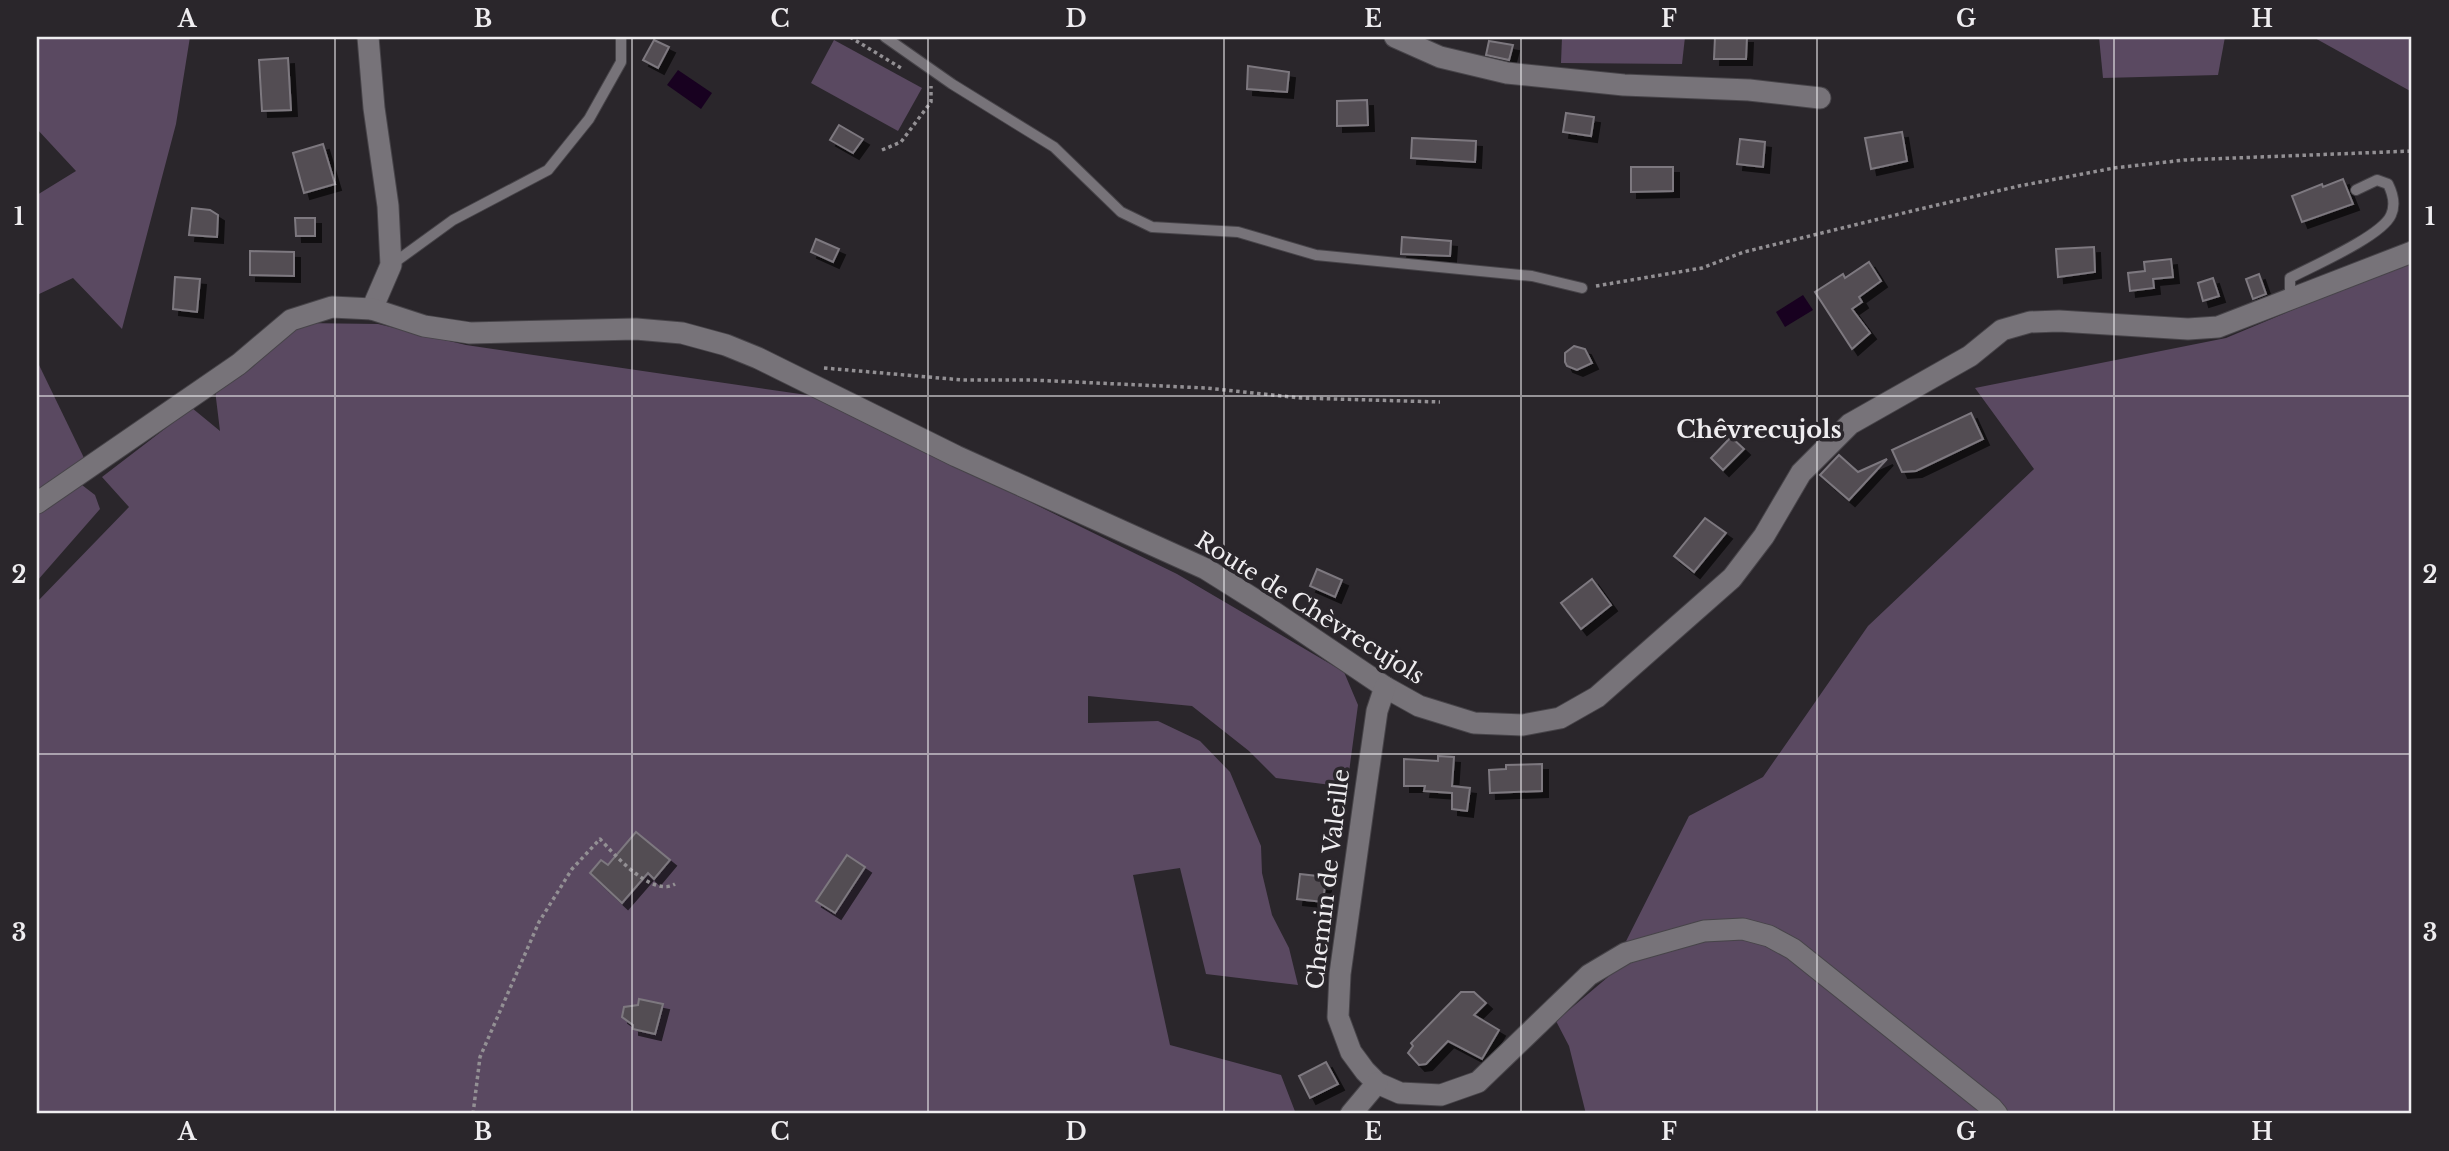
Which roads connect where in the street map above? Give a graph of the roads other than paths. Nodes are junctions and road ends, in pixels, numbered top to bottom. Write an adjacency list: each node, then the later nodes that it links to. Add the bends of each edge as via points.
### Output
1 (368, 37): 8 (street)
2 (621, 37): 8 (lane, via 621,62 589,119 548,170 453,220)
3 (885, 37): 9 (lane, via 1054,147 1121,212 1152,227 1238,232 1316,255 1532,276)
4 (1395, 37): 5 (street, via 1440,57 1507,73)
5 (1820, 98)
6 (2356, 190): 10 (lane, via 2377,180 2388,184 2395,196 2392,215 2379,230 2290,278)
7 (2412, 252): 10 (street, Route de Chèvrecujols)
8 (391, 265): 11 (street)
9 (1582, 288)
10 (2290, 299): 13 (street, Route de Chèvrecujols, via 2218,327 2059,321 2030,322 2002,330 1970,356 1850,424 1801,473 1732,579 1597,696 1560,718 1523,725 1474,723 1419,706)
11 (372, 309): 12 (street, Route de Chèvrecujols, via 332,307 291,320 239,364); 13 (street, Route de Chèvrecujols, via 424,326 470,333 636,329 682,332 726,345 1206,569)
12 (37, 503)
13 (1385, 687): 14 (street, Chemin de Valeille, via 1377,711 1338,1017 1351,1052)
14 (1377, 1083): 15 (street); 16 (street, via 1400,1093 1441,1095 1478,1082 1589,975 1626,953 1704,931 1743,929 1793,949)
15 (1351, 1114)
16 (1997, 1114)

